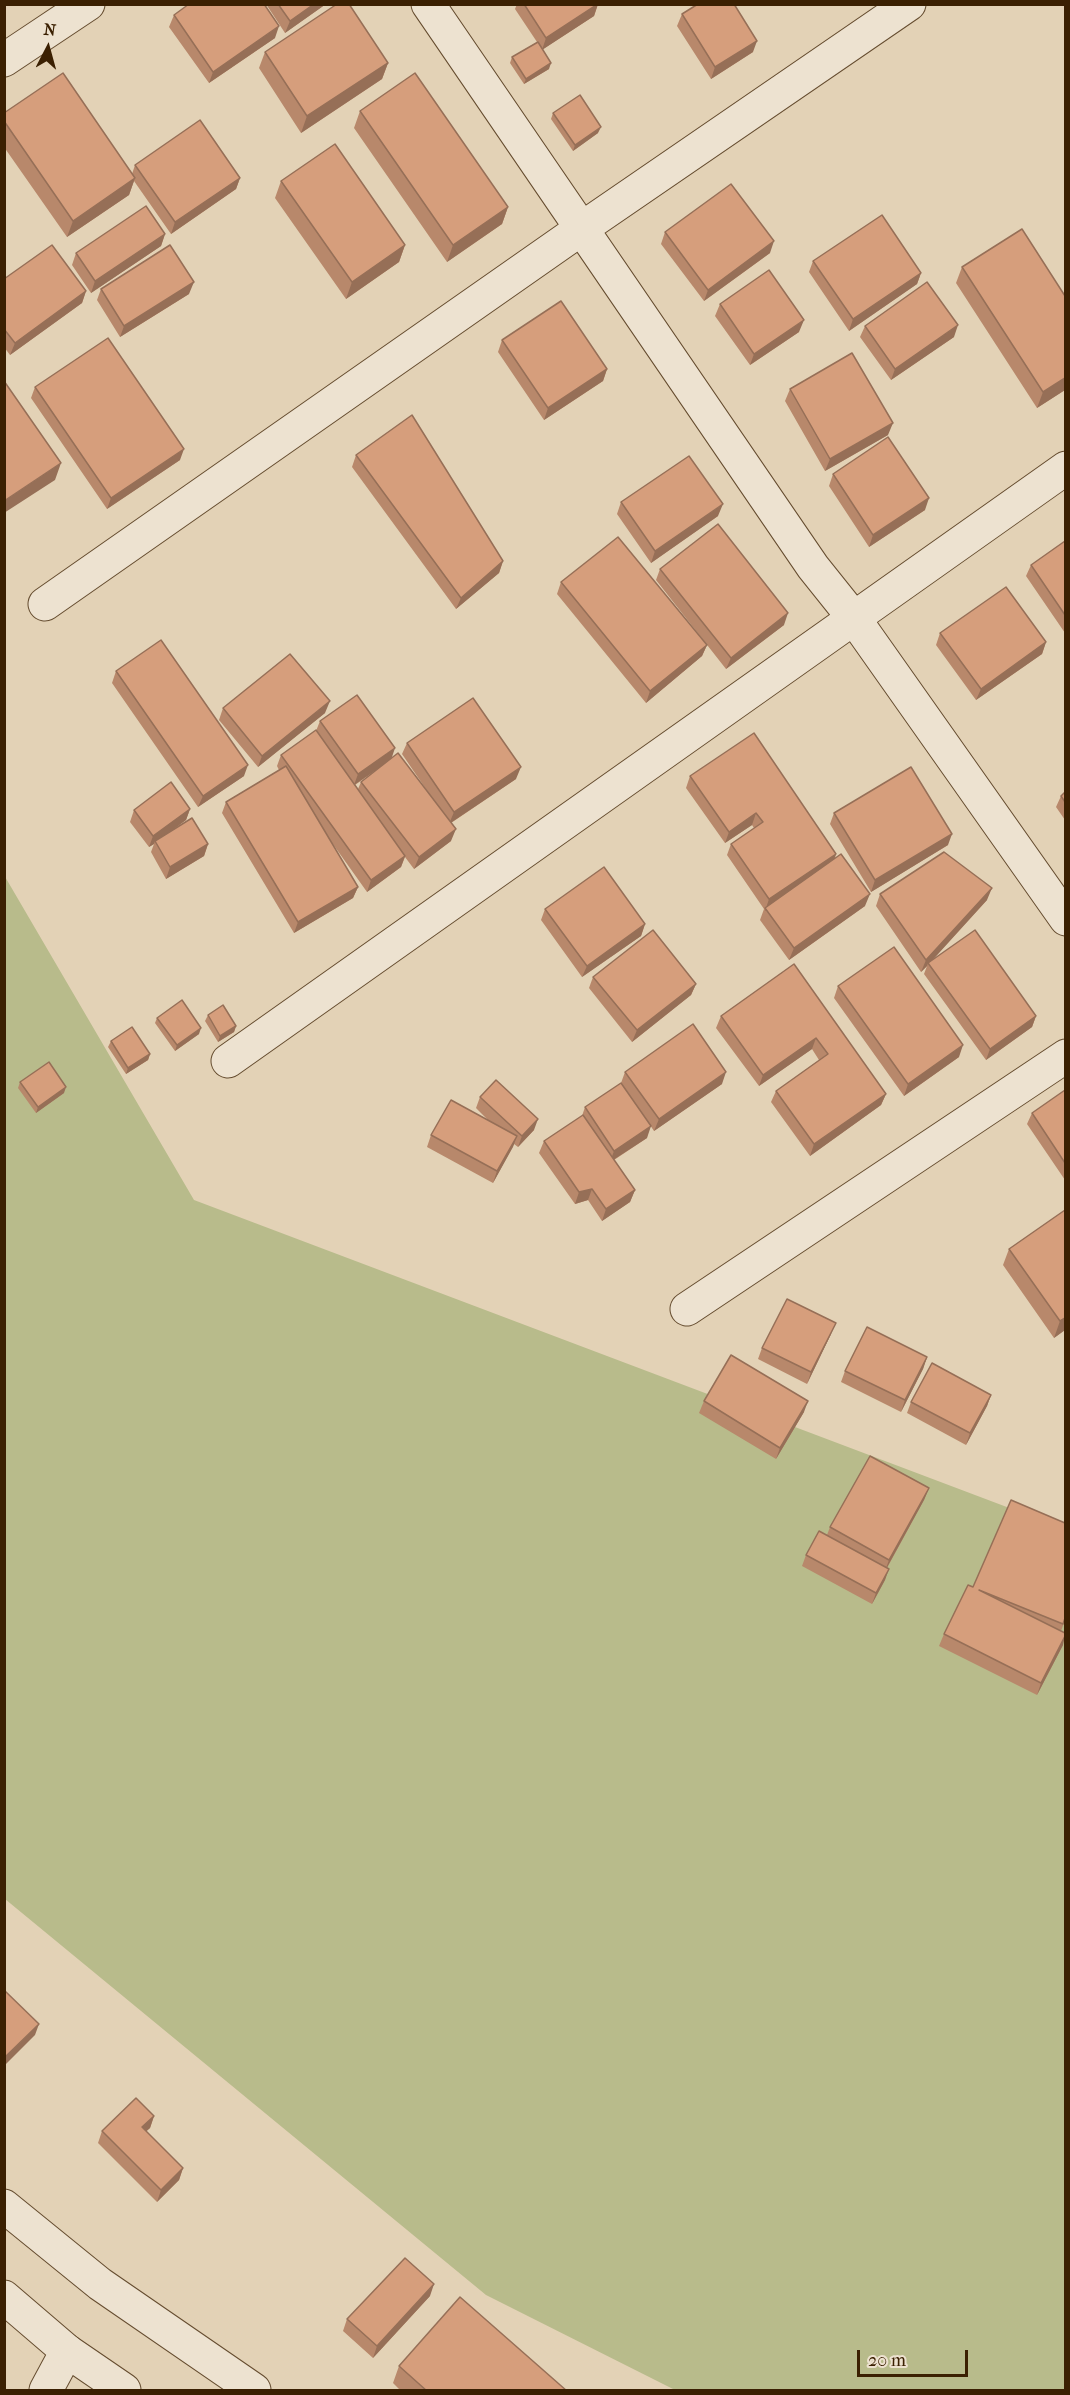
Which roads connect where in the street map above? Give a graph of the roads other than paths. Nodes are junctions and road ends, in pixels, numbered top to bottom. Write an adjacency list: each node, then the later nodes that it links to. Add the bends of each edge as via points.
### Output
1 (88, 4): 4 (street)
2 (428, 4): 5 (street)
3 (909, 4): 5 (street)
4 (4, 60)
5 (581, 229): 7 (street); 8 (street, via 813,567)
6 (1065, 468): 8 (street)
7 (45, 604)
8 (853, 617): 9 (street); 11 (street)
9 (1065, 919)
10 (1065, 1056): 12 (street)
11 (228, 1061)
12 (687, 1309)
13 (4, 2206): 18 (street, via 100,2284)
14 (4, 2297): 15 (street)
15 (67, 2351): 16 (street); 17 (street)
16 (46, 2391)
17 (124, 2391)
18 (254, 2391)

